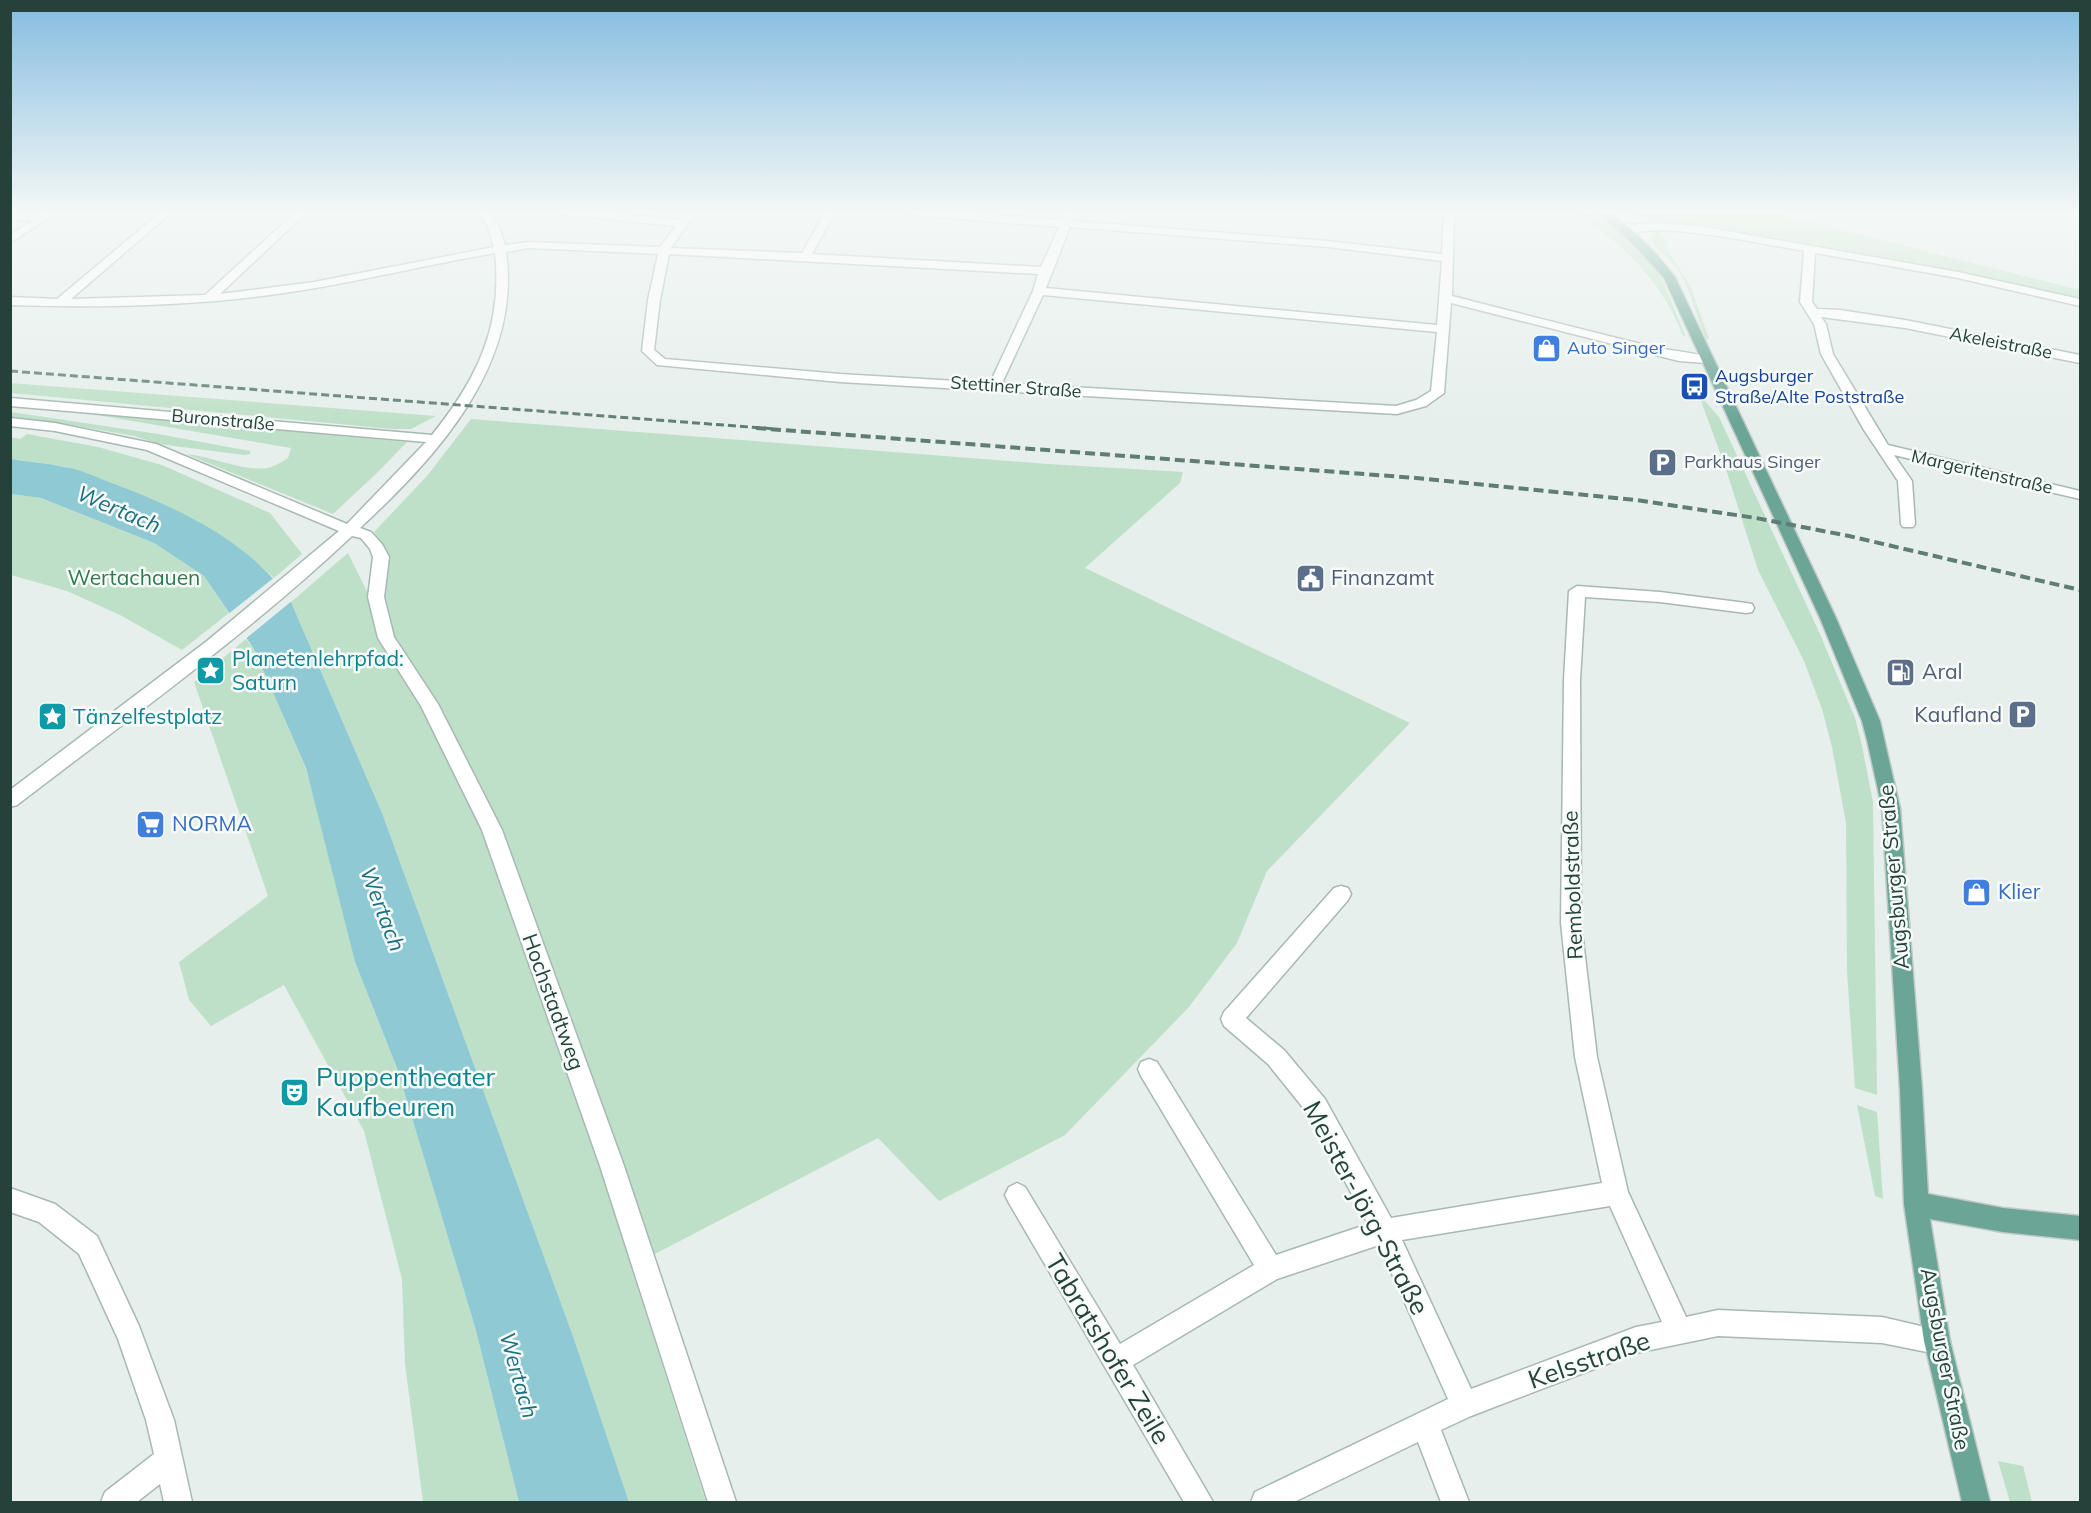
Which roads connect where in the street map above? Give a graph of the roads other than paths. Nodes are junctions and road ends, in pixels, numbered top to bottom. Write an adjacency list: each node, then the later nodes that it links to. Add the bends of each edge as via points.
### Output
1 (83, 283): 16 (street)
2 (225, 283): 13 (street)
3 (322, 283): 13 (street)
4 (502, 283): 24 (street, via 502,312 487,360)
5 (657, 283): 21 (street, Stettiner Straße, via 648,351 662,362 840,378)
6 (1042, 283): 11 (street)
7 (1446, 283): 12 (street, Stettiner Straße)
8 (1671, 283): 19 (main road, Augsburger Straße)
9 (1807, 283): 17 (street, via 1806,302)
10 (1996, 283): 15 (street)
11 (1039, 291): 18 (street); 21 (street)
12 (1446, 298): 18 (street, Stettiner Straße); 19 (street, via 1679,357)
13 (207, 299): 16 (street, via 102,305)
14 (10, 301): 16 (street)
15 (2080, 302)
16 (59, 303)
17 (1815, 313): 20 (street, Akeleistraße, via 1905,324); 25 (street, via 1827,354)
18 (1443, 329): 21 (street, Stettiner Straße, via 1437,393 1397,410)
19 (1706, 359): 36 (main road, Augsburger Straße, via 1828,618 1876,740 1891,808)
20 (2080, 359)
21 (995, 385)
22 (10, 402): 24 (street, Buronstraße)
23 (10, 422): 28 (street, Buronstraße, via 151,447)
24 (435, 440): 28 (street)
25 (1884, 448): 26 (street, Margeritenstraße); 27 (street, via 1905,481)
26 (2080, 495)
27 (1908, 524)
28 (351, 530): 30 (street, via 199,656); 48 (street, Hochstadtweg, via 366,535 377,547 381,557 376,597 386,638 429,704 492,830 612,1166)
29 (1746, 608): 33 (street, Remboldstraße, via 1577,591 1572,680 1571,923 1586,1057)
30 (10, 800)
31 (1341, 894): 38 (street, Meister-Jörg-Straße, via 1232,1020 1276,1057 1317,1107)
32 (1149, 1069): 39 (street)
33 (1616, 1193): 38 (street); 40 (street, Remboldstraße)
34 (1017, 1195): 42 (street, Tabratshofer Zeile)
35 (10, 1200): 45 (street, via 46,1213 88,1245 130,1335 160,1420)
36 (1916, 1204): 37 (main road, via 2003,1220); 41 (main road, Augsburger Straße)
37 (2080, 1228)
38 (1384, 1232): 39 (street); 43 (street, Meister-Jörg-Straße)
39 (1271, 1269): 42 (street)
40 (1680, 1331): 41 (street, Kelsstraße, via 1718,1323 1882,1330); 43 (street, Kelsstraße, via 1636,1340)
41 (1937, 1341): 52 (main road, Augsburger Straße)
42 (1115, 1361): 49 (street, Tabratshofer Zeile)
43 (1464, 1406): 44 (street, Kelsstraße)
44 (1426, 1426): 50 (street, Kelsstraße); 51 (street)
45 (169, 1460): 46 (street); 47 (street)
46 (115, 1503)
47 (178, 1503)
48 (722, 1503)
49 (1199, 1503)
50 (1265, 1503)
51 (1455, 1503)
52 (1976, 1503)

